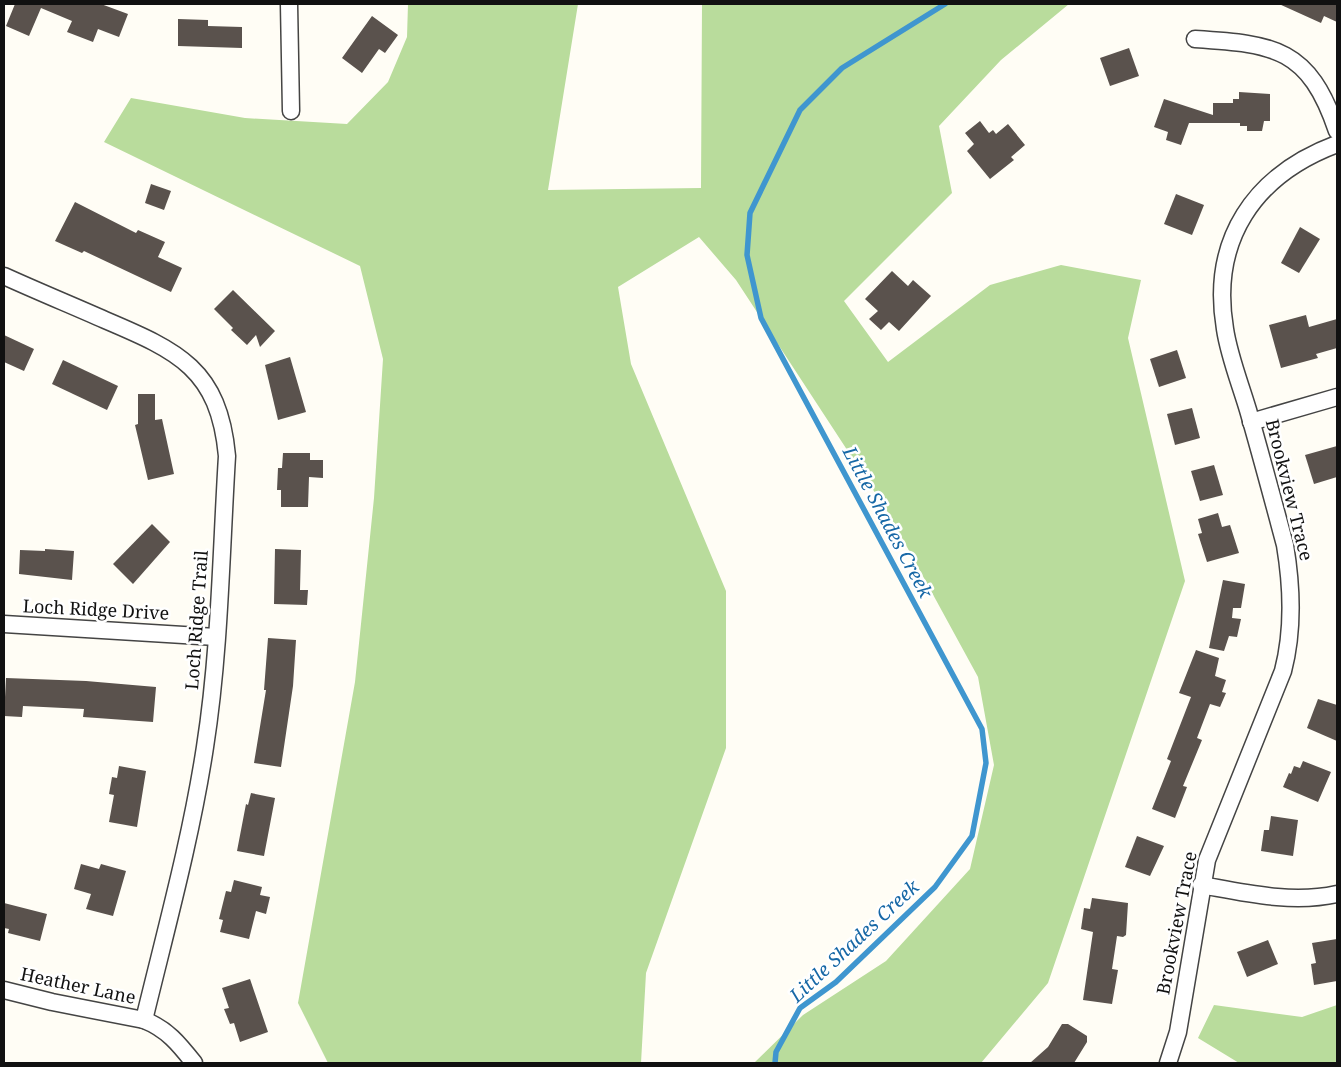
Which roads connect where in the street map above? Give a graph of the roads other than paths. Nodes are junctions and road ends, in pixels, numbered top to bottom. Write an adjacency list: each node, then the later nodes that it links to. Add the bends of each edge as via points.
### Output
1 (289, 4): 3 (street)
2 (1195, 39): 4 (street, via 1247,42 1270,48 1304,67 1319,87)
3 (291, 111)
4 (1337, 131)
5 (1337, 144): 8 (street, Brookview Trace, via 1286,169 1257,196 1236,228 1224,266 1225,332)
6 (4, 276): 10 (street, Loch Ridge Trail, via 167,348 197,374 209,391 219,409 227,456)
7 (1337, 397): 8 (street)
8 (1251, 422): 11 (street, Brookview Trace, via 1286,545 1291,588 1290,636 1282,671 1215,838)
9 (4, 624): 10 (street, Loch Ridge Drive)
10 (216, 637): 14 (street, Loch Ridge Trail, via 211,702 196,805)
11 (1201, 885): 12 (street, via 1282,898); 16 (street, Brookview Trace, via 1178,1032)
12 (1337, 894)
13 (4, 990): 14 (street, Heather Lane)
14 (144, 1020): 15 (street, via 174,1038)
15 (194, 1063)
16 (1168, 1063)

